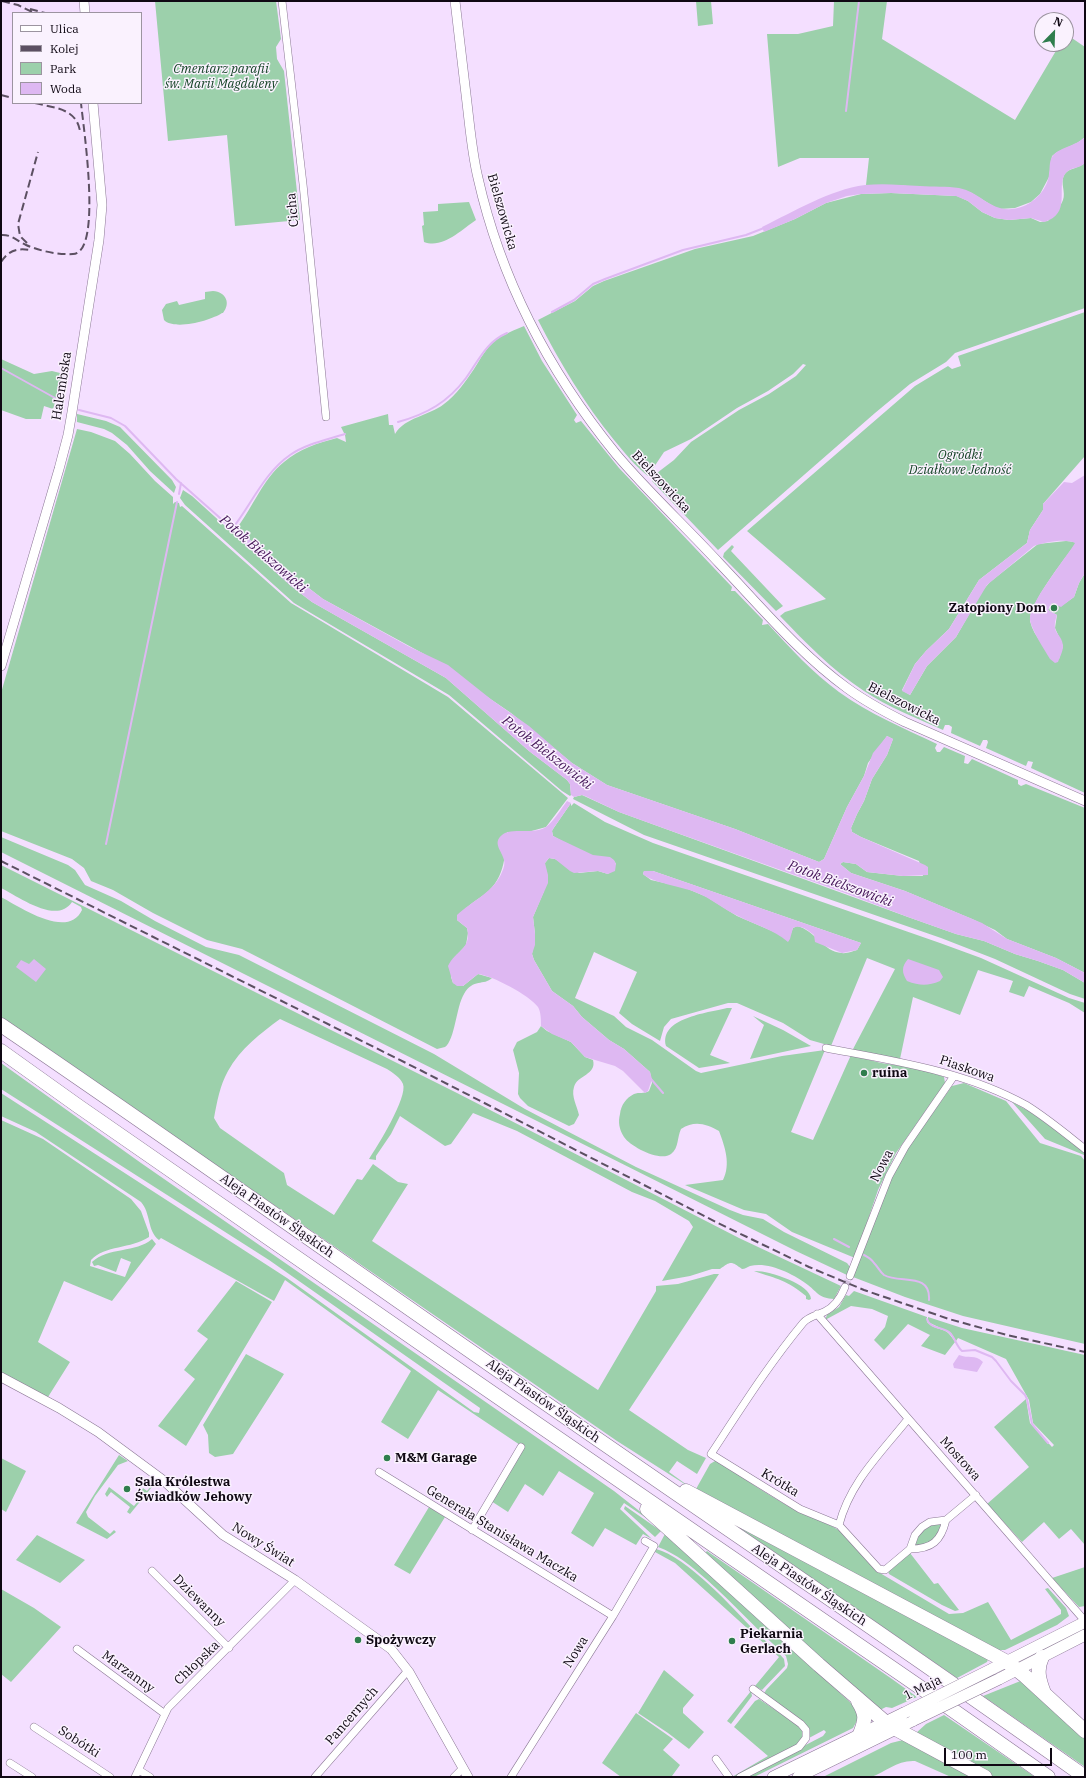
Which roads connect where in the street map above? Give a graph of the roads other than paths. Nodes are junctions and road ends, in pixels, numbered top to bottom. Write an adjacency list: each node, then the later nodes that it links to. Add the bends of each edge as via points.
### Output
1 (84, 1): 4 (street)
2 (282, 1): 6 (street, Cicha)
3 (455, 1): 8 (street, Bielszowicka, via 474,161 486,211 500,254 524,311 549,360 584,412 618,455 798,646 847,688 905,722)
4 (85, 12)
5 (93, 104): 7 (street, Halembska, via 102,205 99,240 72,412 59,469)
6 (326, 417)
7 (1, 666)
8 (1085, 801)
9 (1, 1025): 20 (highway, Aleja Piastów Śląskich)
10 (826, 1048): 12 (street, Piaskowa, via 923,1066)
11 (1, 1051): 21 (highway, Aleja Piastów Śląskich)
12 (954, 1076): 13 (street, Piaskowa, via 1026,1105); 14 (street, Nowa, via 905,1147 889,1176)
13 (1085, 1149)
14 (850, 1276)
15 (845, 1287): 16 (street, via 833,1306)
16 (817, 1314): 18 (street, Mostowa); 25 (street, Krótka, via 804,1321 748,1398 712,1454 800,1509)
17 (1, 1377): 30 (street, Nowy Świat, via 98,1432 163,1480 223,1535)
18 (908, 1419): 23 (street, Mostowa); 25 (street, via 858,1481 843,1509)
19 (521, 1447): 26 (street)
20 (612, 1450): 37 (highway); 65 (highway, Aleja Piastów Śląskich)
21 (602, 1469): 41 (highway); 64 (highway, Aleja Piastów Śląskich)
22 (379, 1472): 26 (street, Generała Stanisława Maczka)
23 (976, 1495): 24 (street); 32 (street, Mostowa)
24 (946, 1520): 28 (street, via 925,1525 915,1535); 28 (street, via 943,1532 932,1544)
25 (839, 1525): 28 (street, via 879,1569 885,1570)
26 (472, 1530): 31 (street, Generała Stanisława Maczka)
27 (646, 1541): 31 (street, Nowa, via 654,1546)
28 (910, 1549)
29 (152, 1571): 34 (street, Dziewanny)
30 (295, 1580): 34 (street, Chłopska); 38 (street, Nowy Świat, via 391,1649)
31 (613, 1616): 58 (street, Nowa)
32 (1085, 1622): 37 (main road, 1 Maja)
33 (1085, 1635): 36 (main road, 1 Maja)
34 (229, 1648): 42 (street, Chłopska, via 168,1708)
35 (77, 1649): 42 (street, Marzanny)
36 (1042, 1657): 37 (main road, 1 Maja); 40 (highway, via 1038,1665 1038,1675)
37 (1012, 1666): 40 (highway); 43 (main road, 1 Maja, bridge, via 992,1670 904,1713); 43 (main road, 1 Maja, bridge, via 999,1679 914,1720)
38 (409, 1672): 49 (street, Nowy Świat); 55 (street, Pancernych)
39 (753, 1689): 60 (street, via 801,1724 806,1730 806,1738 799,1746)
40 (1044, 1694): 45 (highway)
41 (855, 1697): 43 (highway); 46 (highway, via 864,1710 865,1718)
42 (165, 1714): 50 (street, Chłopska)
43 (890, 1726): 46 (main road, 1 Maja); 62 (main road, 1 Maja); 63 (highway)
44 (34, 1727): 52 (street, Sobótki)
45 (1085, 1731)
46 (860, 1734): 61 (main road, 1 Maja)
47 (716, 1759): 59 (street)
48 (10, 1763): 51 (street)
49 (463, 1768): 56 (street); 57 (street, Nowy Świat)
50 (139, 1770): 53 (street, Chłopska); 54 (street)
51 (32, 1777)
52 (110, 1777)
53 (135, 1777)
54 (150, 1777)
55 (315, 1777)
56 (454, 1777)
57 (468, 1777)
58 (511, 1777)
59 (729, 1777)
60 (740, 1777)
61 (773, 1777)
62 (798, 1777)
63 (985, 1777)
64 (1048, 1777)
65 (1085, 1777)

